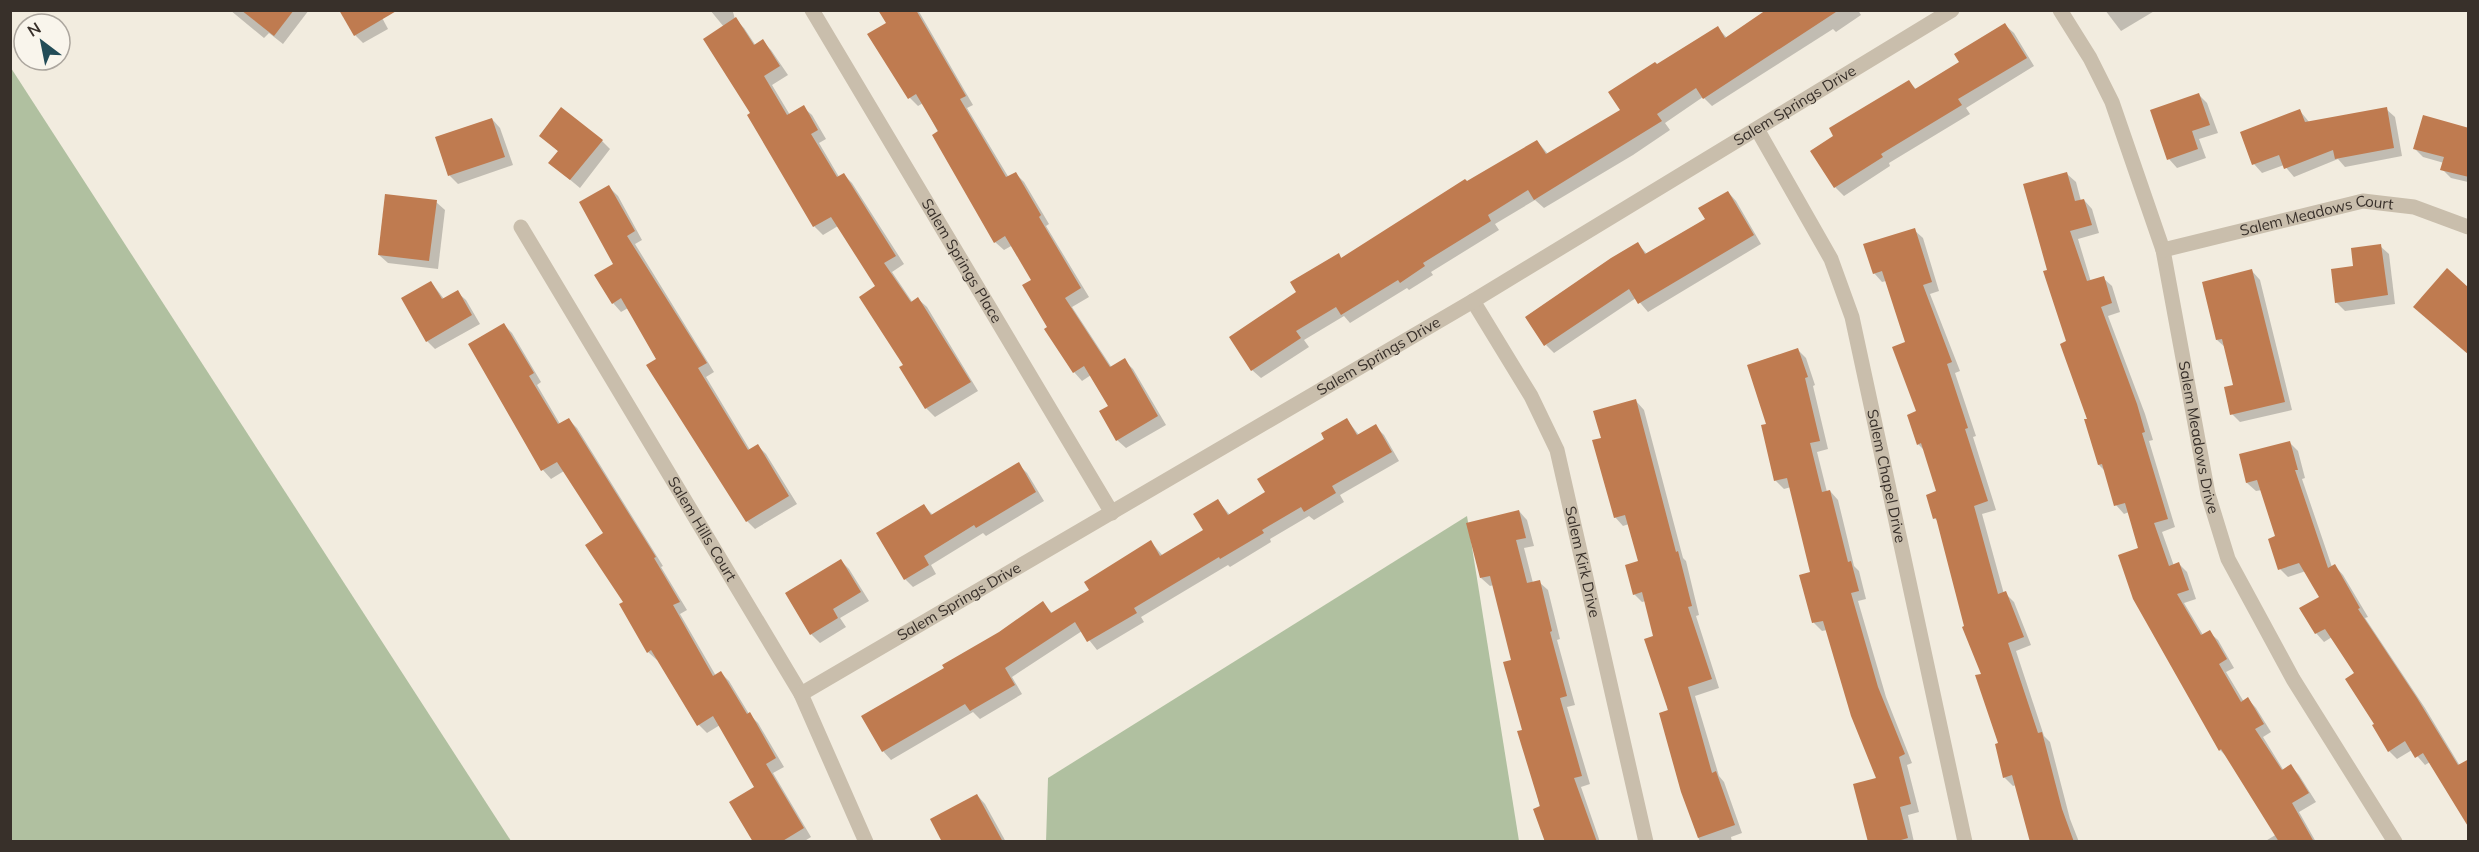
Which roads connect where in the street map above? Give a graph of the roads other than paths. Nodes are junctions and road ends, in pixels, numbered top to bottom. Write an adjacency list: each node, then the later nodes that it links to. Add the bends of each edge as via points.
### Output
1 (812, 10): 9 (street, Salem Springs Place)
2 (1952, 10): 4 (street, Salem Springs Drive)
3 (2060, 10): 7 (street, Salem Meadows Drive, via 2112,102)
4 (1757, 129): 8 (street, Salem Springs Drive); 13 (street, Salem Chapel Drive, via 1831,259 1852,317)
5 (521, 227): 10 (street, Salem Hills Court)
6 (2469, 227): 7 (street, Salem Meadows Court, via 2414,207 2363,201)
7 (2163, 250): 14 (street, Salem Meadows Drive, via 2208,494 2228,559 2293,679)
8 (1473, 301): 9 (street, Salem Springs Drive); 12 (street, Salem Kirk Drive, via 1531,396 1557,450)
9 (1112, 513): 10 (street, Salem Springs Drive)
10 (801, 694): 11 (street, Salem Hills Court)
11 (866, 842)
12 (1646, 842)
13 (1965, 842)
14 (2395, 842)

